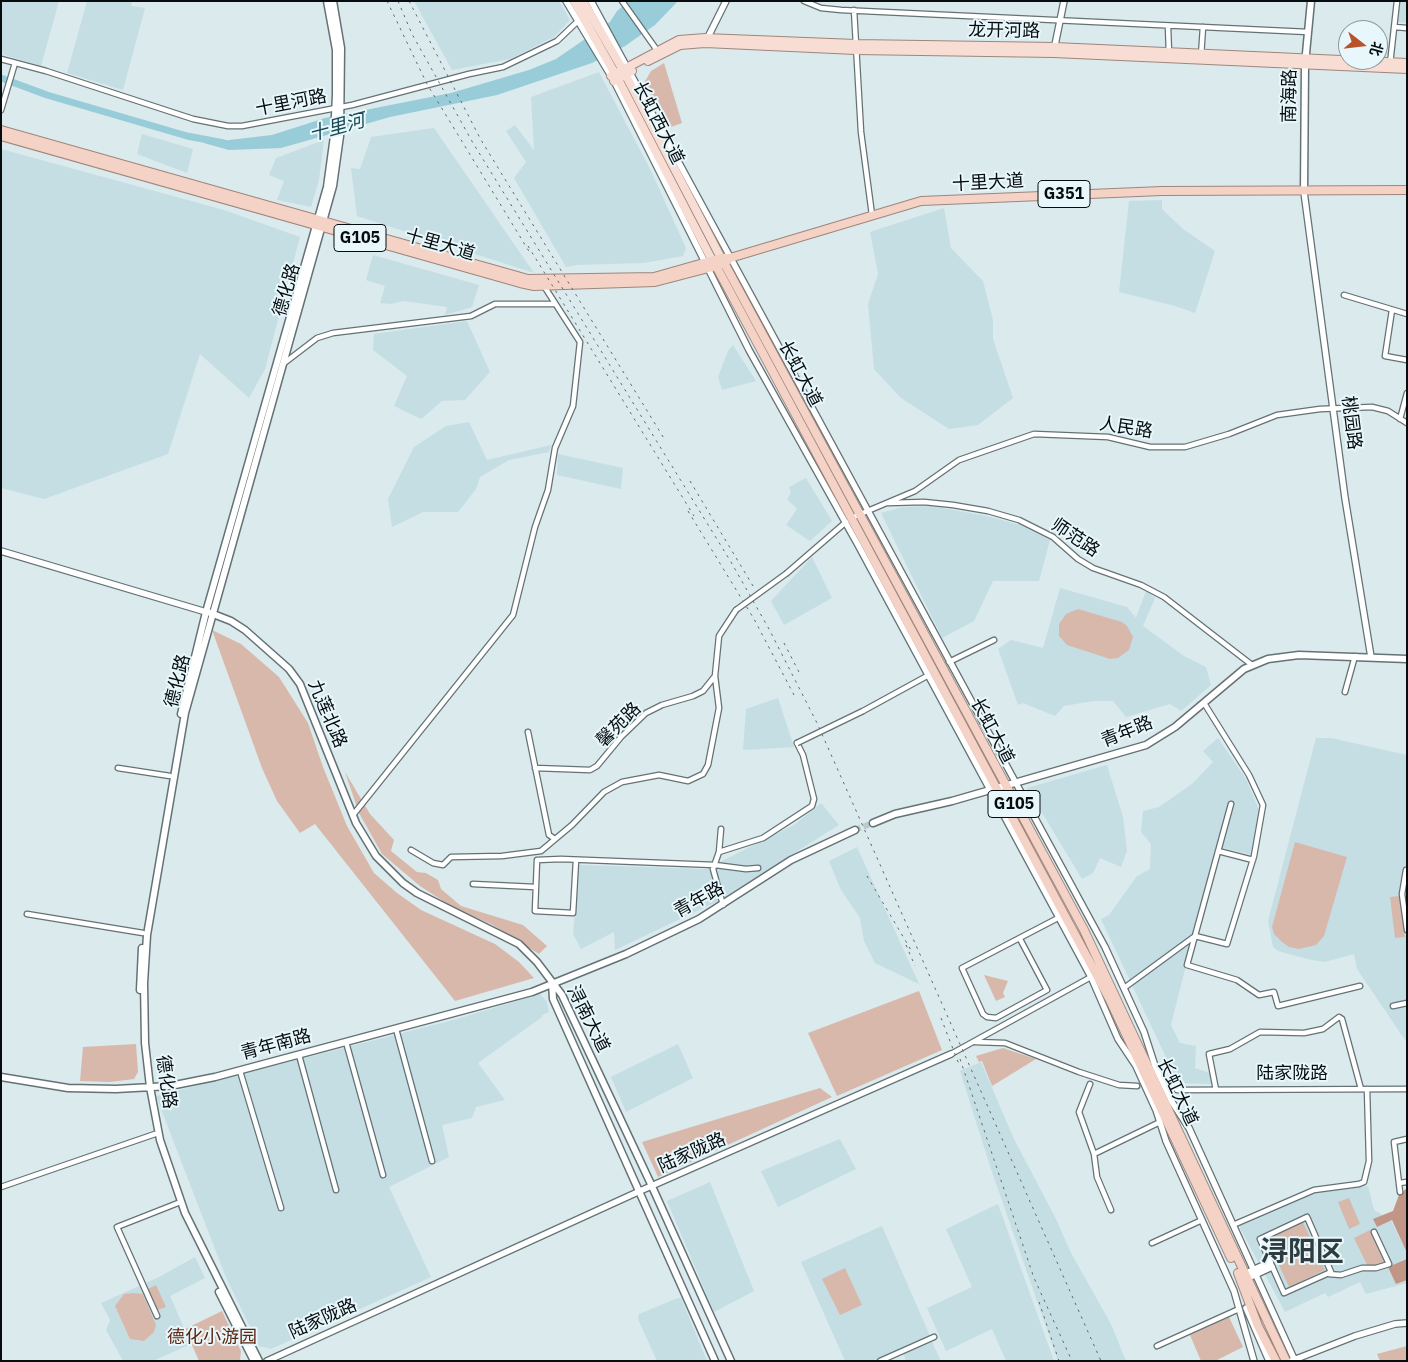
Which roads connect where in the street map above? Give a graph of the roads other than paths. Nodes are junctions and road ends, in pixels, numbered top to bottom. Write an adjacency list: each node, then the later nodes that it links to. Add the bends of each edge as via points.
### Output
1 (327, 1): 34 (main road, 德化路, via 336,50)
2 (333, 1): 34 (main road, 德化路, via 341,48)
3 (566, 1): 14 (street)
4 (574, 1): 14 (main road, 长虹西大道)
5 (583, 1): 14 (main road, 长虹西大道)
6 (591, 1): 14 (street)
7 (622, 1): 24 (street)
8 (726, 1): 21 (street)
9 (804, 1): 13 (street, via 822,8)
10 (1064, 1): 15 (street)
11 (1311, 1): 20 (main road, 南海路)
12 (1397, 1): 18 (street)
13 (854, 10): 15 (street); 22 (street)
14 (587, 19): 33 (main road, 长虹西大道); 33 (street); 34 (street, 十里河路, via 557,42 504,67)
15 (1060, 20): 16 (street); 23 (street)
16 (1168, 26): 17 (street); 25 (street)
17 (1203, 27): 20 (street); 26 (street)
18 (1394, 27): 19 (street); 31 (street)
19 (1407, 28)
20 (1308, 32): 28 (main road, 南海路)
21 (706, 41): 22 (main road, 龙开河路); 24 (main road, 龙开河路)
22 (856, 47): 23 (main road, 龙开河路); 40 (street, via 861,132)
23 (1054, 50): 25 (main road, 龙开河路)
24 (658, 52): 33 (main road, 龙开河路)
25 (1169, 55): 26 (main road, 龙开河路)
26 (1201, 56): 28 (main road, 龙开河路)
27 (1, 59): 29 (street, 十里河路)
28 (1306, 61): 31 (main road, 龙开河路); 39 (main road, 南海路)
29 (15, 63): 34 (street, 十里河路, via 192,119 228,126 254,125); 35 (street)
30 (1407, 63): 31 (main road, 龙开河路)
31 (1390, 65): 32 (main road, 龙开河路)
32 (1407, 69)
33 (619, 71): 42 (main road, 长虹西大道); 43 (main road, 长虹西大道)
34 (337, 108): 41 (main road, 德化路, via 333,186)
35 (1, 110)
36 (1, 130): 41 (highway, 十里大道 / G105)
37 (1, 136): 41 (highway, 十里大道 / G105)
38 (1407, 190): 39 (highway, 十里大道 / G351)
39 (1304, 192): 40 (highway, 十里大道 / G351, via 1162,191 921,201); 52 (street, 桃园路)
40 (872, 215): 42 (highway, 十里大道 / G351)
41 (319, 223): 43 (highway, 十里大道 / G105, via 528,279 654,277); 44 (highway, 十里大道 / G105, via 520,284); 50 (main road, 德化路); 59 (main road, 德化路)
42 (725, 260): 43 (highway, 十里大道 / G105); 56 (street); 57 (highway, 长虹大道 / G105)
43 (710, 264): 44 (highway, 十里大道 / G105, via 655,282); 57 (highway, 长虹大道 / G105)
44 (544, 286): 46 (street)
45 (1344, 295): 47 (street)
46 (556, 304): 50 (street, via 495,304 470,316 332,333 317,338); 78 (street, via 580,342 573,406 555,448 548,490 535,527 513,615)
47 (1392, 310): 48 (street); 49 (street, via 1385,356)
48 (1407, 314)
49 (1407, 360)
50 (282, 365): 59 (main road, 德化路)
51 (1407, 393): 53 (street)
52 (1334, 408): 53 (street, 人民路, via 1372,407 1388,411); 55 (street, 人民路, via 1277,415 1229,434 1185,446 1150,447 1108,437 1034,434 959,460 915,491); 62 (street, 桃园路)
53 (1400, 419): 54 (street, 人民路)
54 (1407, 423)
55 (887, 503): 56 (street, 人民路); 65 (street, 师范路, via 953,505 1020,520 1053,537 1093,568 1164,597)
56 (868, 511): 57 (street, 人民路); 64 (street)
57 (851, 519): 66 (street, 人民路, bridge, via 787,573 736,610 719,636); 67 (street); 75 (highway, 长虹大道 / G105)
58 (1, 551): 59 (street, 九莲北路)
59 (209, 613): 73 (main road, 德化路, via 182,705); 78 (main road, 九莲北路, via 245,630 289,669 300,684); 115 (main road, 德化路, via 185,713 147,935 144,983)
60 (994, 640): 64 (street)
61 (1355, 656): 62 (main road, 青年路); 65 (main road, 青年路, via 1299,654 1268,658); 68 (street)
62 (1371, 657): 63 (main road, 青年路)
63 (1407, 659)
64 (950, 662): 74 (street)
65 (1252, 665): 69 (main road, 青年路)
66 (715, 676): 72 (street, 馨苑路, via 703,691 646,713 590,770); 82 (street, via 719,708 708,765 703,774 688,781 658,775 622,782 604,792)
67 (927, 676): 76 (street); 85 (street, bridge, via 797,743 814,799 812,806 763,838)
68 (1345, 692)
69 (1204, 703): 74 (main road, 青年路, via 1146,745); 87 (street, via 1249,775 1263,805)
70 (528, 732): 72 (street)
71 (118, 768): 73 (street)
72 (535, 768): 82 (street, via 549,835)
73 (170, 776): 97 (main road, 德化路)
74 (1015, 783): 75 (main road, 青年路); 103 (street)
75 (1001, 786): 76 (main road, 青年路); 144 (highway, 长虹大道 / G105, via 1109,998)
76 (989, 790): 79 (main road, 青年路, via 895,814); 95 (street)
77 (1231, 804): 84 (street)
78 (353, 816): 101 (main road, 九莲北路, via 376,856 403,883 519,944)
79 (873, 823)
80 (721, 829): 85 (street)
81 (855, 830): 93 (main road, 青年路, via 791,860)
82 (555, 838): 83 (street, via 542,851 451,857 442,865 433,864)
83 (412, 850)
84 (1218, 851): 87 (street); 98 (street)
85 (720, 852): 88 (street)
86 (576, 860): 88 (street); 92 (street, via 537,860); 92 (street, via 572,913 535,911)
87 (1253, 860): 98 (street, via 1227,944)
88 (715, 865): 89 (street); 93 (street, via 713,869)
89 (758, 868)
90 (1406, 870): 96 (street, via 1402,894)
91 (473, 884): 92 (street)
92 (535, 887)
93 (723, 904): 101 (main road, 青年路, via 626,954)
94 (27, 914): 97 (street)
95 (1058, 918): 99 (street); 100 (street)
96 (1407, 930)
97 (143, 933): 115 (main road, 德化路, via 140,984)
98 (1195, 936): 102 (street, via 1187,965 1237,980 1259,995 1274,992 1278,1006); 103 (street)
99 (1020, 939): 99 (street, via 962,968 982,1014 987,1017 996,1018 1047,990)
100 (1091, 977): 108 (street); 121 (street)
101 (552, 983): 106 (main road, 青年南路, via 532,992); 130 (main road, 浔南大道, via 562,995); 132 (main road, 浔南大道, via 553,1000)
102 (1360, 986)
103 (1124, 988): 138 (street, via 1155,1066 1189,1128)
104 (1407, 1003): 105 (street)
105 (1393, 1006)
106 (396, 1028): 107 (main road, 青年南路); 125 (street)
107 (346, 1042): 110 (main road, 青年南路); 126 (street)
108 (975, 1042): 109 (street, 陆家陇路); 114 (street, 陆家陇路, via 1005,1043 1079,1072)
109 (951, 1054): 130 (street, 陆家陇路)
110 (299, 1055): 111 (main road, 青年南路); 131 (street)
111 (240, 1071): 115 (main road, 青年南路); 135 (street)
112 (1, 1077): 115 (main road, 青年南路, via 68,1088)
113 (1090, 1084): 124 (street, via 1079,1112)
114 (1137, 1086)
115 (148, 1088): 122 (main road, 德化路); 155 (main road, 德化路, via 160,1140 185,1213)
116 (1361, 1089): 117 (street, 陆家陇路); 120 (street, 陆家陇路); 120 (street, via 1339,1017 1323,1029 1304,1033 1260,1032 1230,1049 1209,1054)
117 (1367, 1089): 118 (street, 陆家陇路); 138 (street, via 1369,1161 1364,1182 1314,1190)
118 (1407, 1089)
119 (1177, 1090): 120 (street, 陆家陇路)
120 (1216, 1090)
121 (1160, 1122): 124 (street); 137 (street)
122 (155, 1134): 129 (street); 134 (main road, 德化路)
123 (1407, 1139): 128 (street, via 1394,1142)
124 (1094, 1154): 136 (street, via 1097,1177)
125 (432, 1161)
126 (383, 1175)
127 (1407, 1182): 128 (street)
128 (1399, 1183): 133 (street)
129 (1, 1187)
130 (652, 1187): 132 (street, 陆家陇路); 158 (main road, 浔南大道)
131 (336, 1190)
132 (640, 1191): 156 (street, 陆家陇路); 157 (main road, 浔南大道)
133 (1400, 1192)
134 (178, 1204): 148 (street, via 117,1227); 154 (main road, 德化路)
135 (281, 1208)
136 (1111, 1210)
137 (1202, 1220): 140 (street); 145 (street)
138 (1233, 1225): 142 (street)
139 (1374, 1232): 143 (street, via 1389,1264 1362,1268 1341,1276)
140 (1152, 1243)
141 (1271, 1264): 142 (street); 143 (street, via 1284,1294); 143 (street, via 1260,1239 1307,1217 1332,1272)
142 (1255, 1272): 144 (street); 153 (street)
143 (1327, 1274)
144 (1243, 1278): 150 (highway, 长虹大道 / G105); 163 (highway, 长虹大道 / G105)
145 (1234, 1291): 146 (street); 147 (street)
146 (1246, 1308): 150 (street); 161 (street)
147 (1238, 1309): 152 (street); 160 (street)
148 (157, 1316)
149 (1407, 1323): 153 (street, via 1355,1336)
150 (1258, 1326): 162 (highway, 长虹大道 / G105)
151 (934, 1337): 159 (street)
152 (1157, 1346)
153 (1293, 1360)
154 (254, 1361)
155 (259, 1361)
156 (267, 1361)
157 (715, 1361)
158 (730, 1361)
159 (880, 1361)
160 (1254, 1361)
161 (1269, 1361)
162 (1276, 1361)
163 (1286, 1361)

